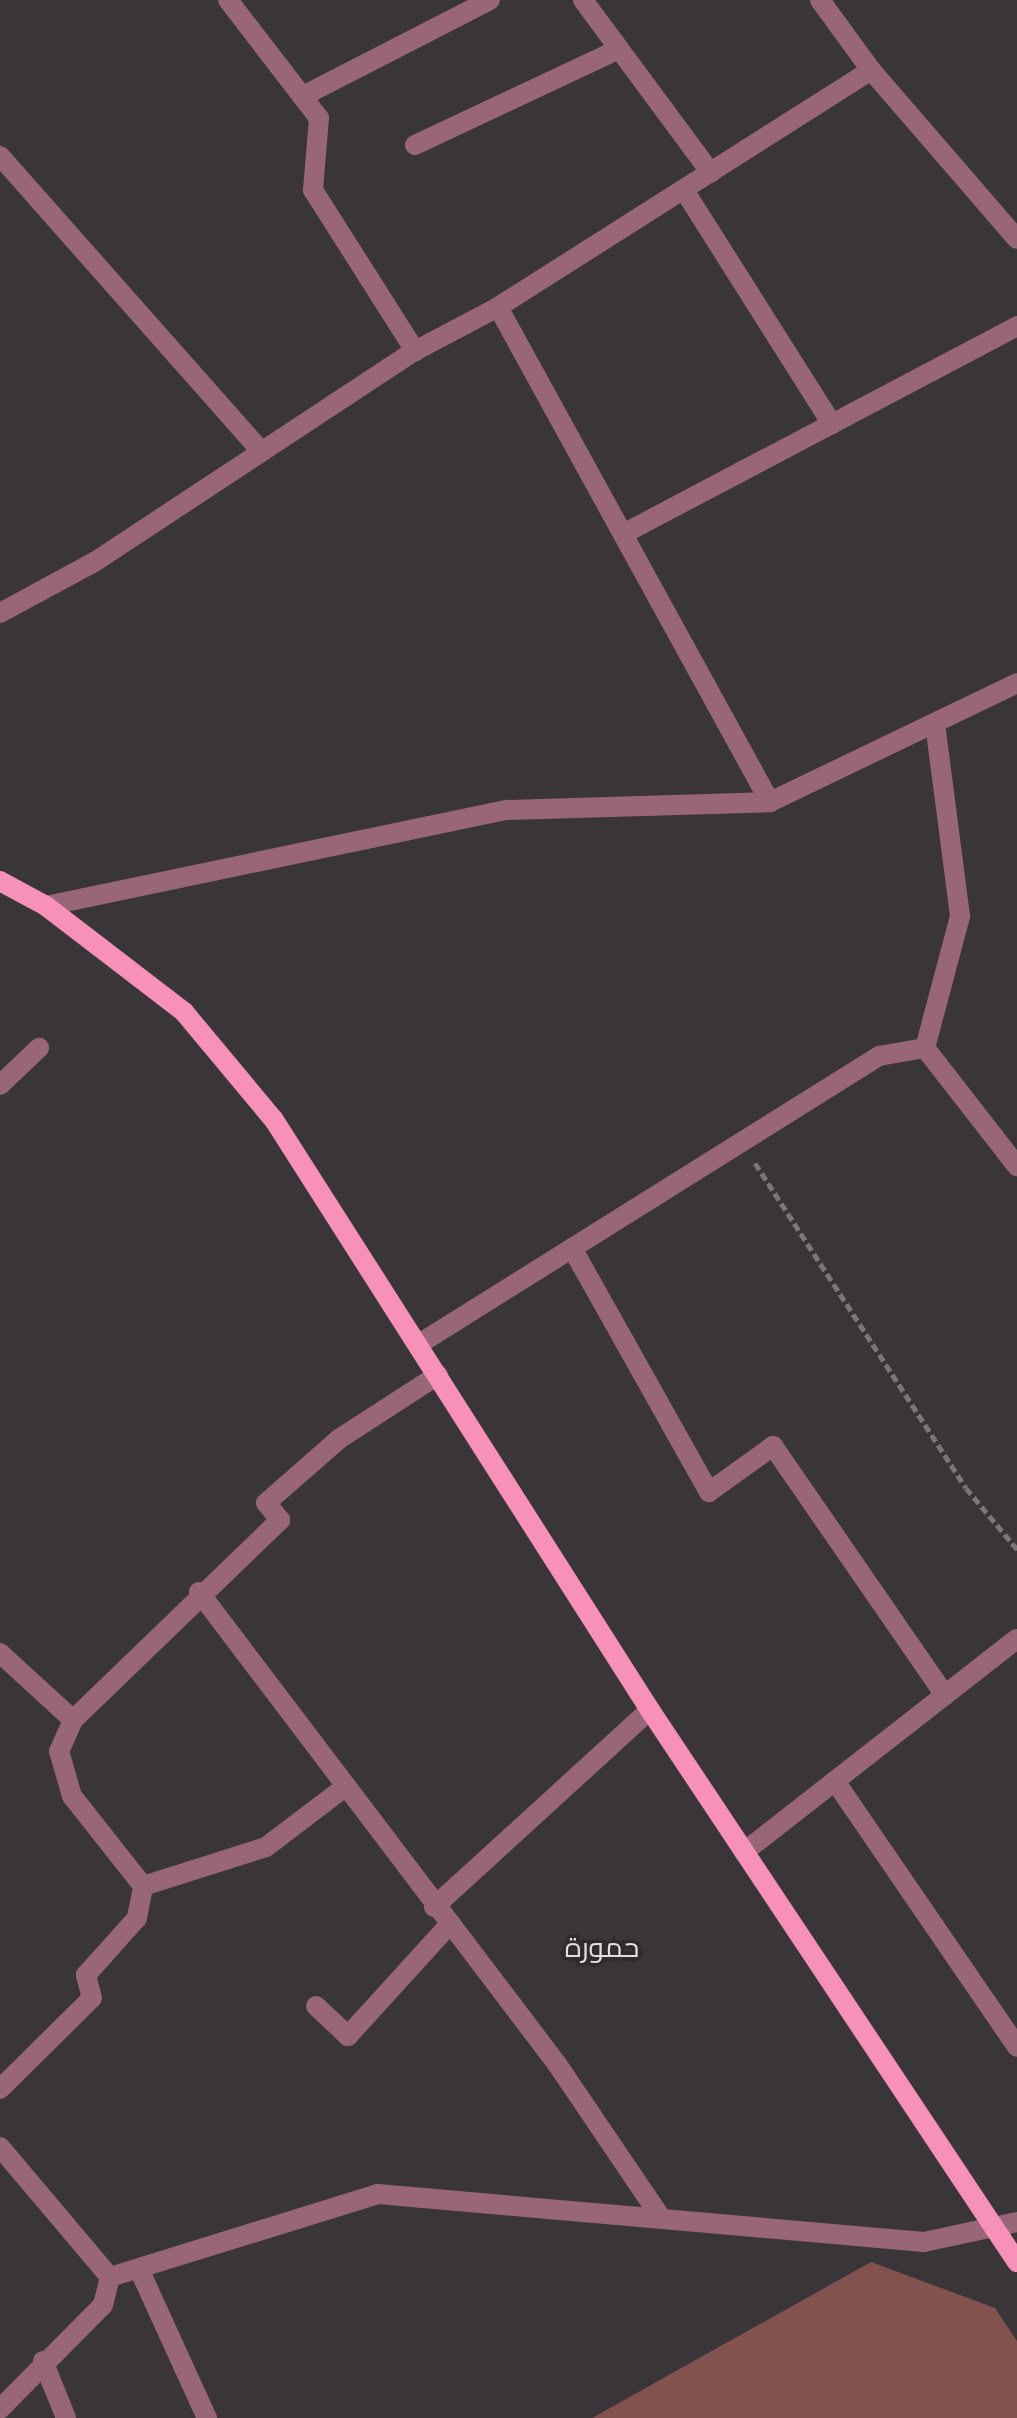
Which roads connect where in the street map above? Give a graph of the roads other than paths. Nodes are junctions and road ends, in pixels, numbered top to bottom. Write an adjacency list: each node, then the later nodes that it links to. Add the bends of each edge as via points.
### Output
1 (228, 0): 7 (street)
2 (490, 0): 7 (street)
3 (583, 0): 5 (street)
4 (820, 0): 6 (street)
5 (619, 49): 8 (street); 10 (street)
6 (871, 70): 10 (street); 12 (street)
7 (303, 96): 15 (street, via 319,118 313,190)
8 (415, 145)
9 (0, 156): 17 (street)
10 (711, 173): 11 (street)
11 (684, 190): 13 (street); 16 (street)
12 (1017, 239)
13 (498, 307): 15 (street); 18 (street)
14 (1017, 326): 16 (street)
15 (415, 351): 17 (street)
16 (832, 424): 18 (street)
17 (262, 452): 19 (street, via 96,561)
18 (623, 534): 22 (street)
19 (0, 613)
20 (1017, 683): 21 (street)
21 (935, 724): 22 (street); 26 (street, via 960,916)
22 (770, 802): 24 (street, via 507,810)
23 (0, 881): 24 (main road)
24 (46, 906): 30 (main road, via 184,1012 274,1120)
25 (39, 1048): 27 (street)
26 (925, 1048): 28 (street); 29 (street, via 879,1056)
27 (0, 1085)
28 (1017, 1166)
29 (572, 1248): 30 (street); 35 (street, via 709,1492 773,1446)
30 (419, 1344): 31 (main road)
31 (438, 1375): 32 (street, via 339,1439 266,1503 280,1520); 36 (main road)
32 (199, 1592): 37 (street); 39 (street)
33 (1017, 1639): 35 (street)
34 (0, 1653): 37 (street)
35 (945, 1695): 38 (street)
36 (650, 1710): 40 (main road); 42 (street)
37 (73, 1720): 41 (street, via 59,1751 72,1796)
38 (835, 1781): 40 (street); 45 (street)
39 (345, 1787): 41 (street, via 266,1847); 42 (street)
40 (744, 1852): 50 (main road)
41 (143, 1886): 46 (street, via 137,1918 86,1975 92,1998)
42 (434, 1907): 43 (street)
43 (449, 1925): 44 (street, via 348,2036); 48 (street, via 557,2064)
44 (316, 2006)
45 (1017, 2047)
46 (0, 2089)
47 (0, 2147): 53 (street)
48 (662, 2219): 50 (street, via 924,2242); 52 (street, via 378,2194)
49 (1017, 2222): 50 (street)
50 (992, 2226): 51 (main road)
51 (1017, 2262)
52 (139, 2269): 53 (street); 57 (street)
53 (110, 2277): 54 (street, via 103,2305)
54 (43, 2361): 55 (street); 56 (street)
55 (0, 2409)
56 (66, 2418)
57 (207, 2418)

